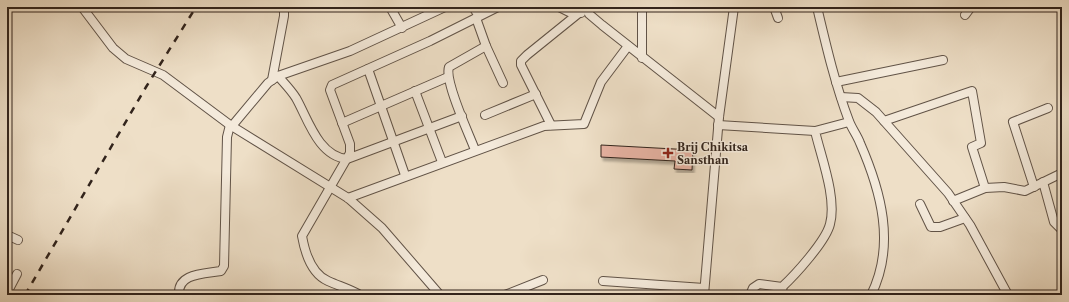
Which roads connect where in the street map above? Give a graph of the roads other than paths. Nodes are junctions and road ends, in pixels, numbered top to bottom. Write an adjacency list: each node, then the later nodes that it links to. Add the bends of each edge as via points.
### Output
1 (82, 7): 41 (street, via 113,48 126,59 163,75)
2 (284, 7): 26 (street)
3 (390, 7): 19 (street)
4 (445, 7): 13 (street)
5 (474, 7): 17 (street)
6 (498, 7): 17 (street)
7 (559, 7): 15 (street, via 570,13)
8 (642, 7): 22 (street)
9 (734, 7): 36 (street)
10 (774, 7): 18 (street)
11 (817, 7): 27 (street)
12 (971, 7): 16 (street)
13 (431, 10): 19 (street)
14 (588, 10): 15 (street); 21 (street)
15 (579, 13): 30 (street, via 523,58 521,65)
16 (965, 15)
17 (477, 17): 20 (street); 24 (street)
18 (778, 18)
19 (402, 28): 26 (street, via 350,51)
20 (486, 46): 25 (street, via 449,68); 28 (street)
21 (628, 46): 22 (street); 40 (street, via 601,82 584,124)
22 (642, 58): 36 (street)
23 (943, 60): 27 (street)
24 (368, 69): 32 (street); 39 (street, via 332,85 330,90)
25 (448, 77): 29 (street); 35 (street)
26 (275, 78): 41 (street); 48 (street, via 295,97 328,152 337,158)
27 (836, 82): 31 (street)
28 (503, 84)
29 (415, 91): 32 (street); 42 (street)
30 (536, 94): 34 (street); 40 (street)
31 (841, 96): 37 (street, via 858,98); 38 (street)
32 (381, 106): 39 (street); 44 (street)
33 (1048, 108): 54 (street, via 1013,122)
34 (485, 115)
35 (462, 116): 42 (street); 47 (street)
36 (719, 121): 43 (street); 66 (street)
37 (884, 121): 55 (street, via 972,91 981,143 972,147); 57 (street)
38 (849, 122): 43 (street); 74 (street, via 860,142 878,189 884,220 880,272)
39 (342, 123): 48 (street, via 350,144 350,153)
40 (551, 125): 47 (street)
41 (231, 126): 53 (street); 69 (street, via 227,137 224,266 221,270 183,280)
42 (430, 128): 44 (street); 49 (street)
43 (815, 131): 67 (street, via 830,193 830,225 823,240)
44 (394, 141): 48 (street); 51 (street)
45 (1062, 143): 46 (street)
46 (1062, 147)
47 (475, 150): 49 (street)
48 (346, 159): 53 (street)
49 (442, 162): 51 (street)
50 (1062, 173): 52 (street)
51 (406, 175): 56 (street)
52 (1043, 182): 54 (street); 60 (street, via 1054,222)
53 (330, 187): 56 (street); 70 (street, via 304,230 304,244 318,274)
54 (1034, 187): 55 (street, via 1025,191)
55 (985, 188): 57 (street)
56 (348, 198): 71 (street, via 382,228)
57 (953, 201): 59 (street)
58 (920, 204): 59 (street, via 931,227 940,227)
59 (964, 218): 75 (street)
60 (1062, 230)
61 (7, 235): 62 (street)
62 (18, 240)
63 (17, 274): 68 (street)
64 (543, 280): 72 (street)
65 (603, 281): 66 (street)
66 (704, 291)
67 (782, 291): 73 (street, via 759,284 753,288)
68 (7, 293)
69 (180, 295)
70 (360, 295)
71 (440, 295)
72 (505, 295)
73 (750, 295)
74 (871, 295)
75 (1008, 295)

